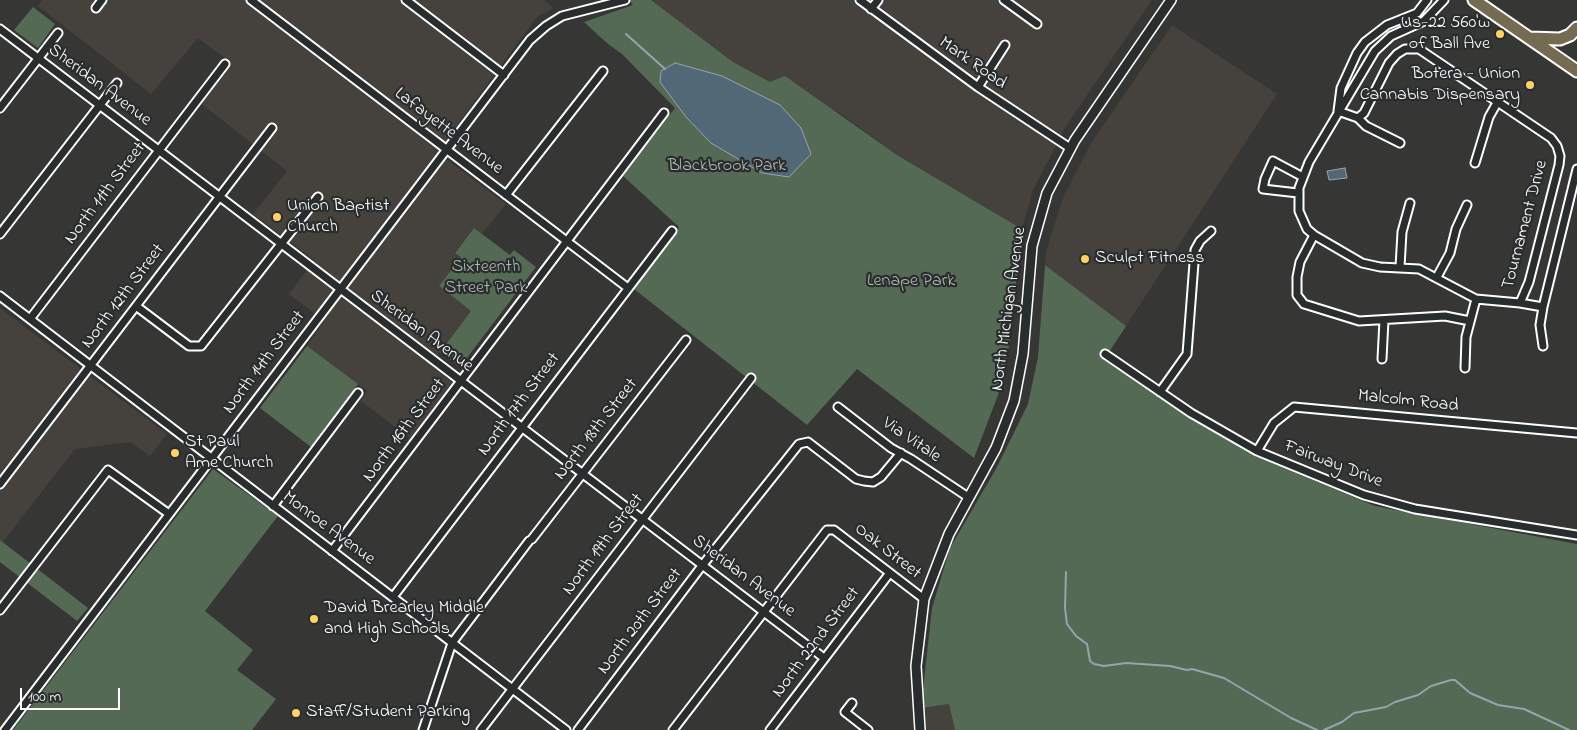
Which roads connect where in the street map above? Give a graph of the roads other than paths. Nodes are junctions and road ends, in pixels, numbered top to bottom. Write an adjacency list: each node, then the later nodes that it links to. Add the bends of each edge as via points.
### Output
1 (102, 0): 12 (street)
2 (250, 0): 36 (street, Lafayette Avenue)
3 (406, 0): 24 (street)
4 (625, 0): 24 (street, North 14th Street, via 555,20 530,40)
5 (860, 0): 13 (street, Mark Road)
6 (878, 0): 13 (street)
7 (1004, 0): 14 (street)
8 (1171, 0): 35 (street, North Michigan Avenue)
9 (1427, 0): 30 (street, via 1417,13 1374,33 1361,47 1341,88)
10 (1444, 0): 30 (street, via 1424,21 1391,36 1375,51)
11 (1474, 0): 18 (highway)
12 (96, 8)
13 (871, 9): 26 (street, Mark Road)
14 (1037, 24)
15 (1577, 28): 18 (highway, via 1560,39)
16 (0, 29): 20 (street, Sheridan Avenue)
17 (58, 33): 20 (street)
18 (1528, 38): 23 (highway)
19 (1006, 46): 26 (street)
20 (38, 58): 28 (street, Sheridan Avenue); 29 (street)
21 (225, 64): 37 (street, North 11th Street)
22 (604, 71): 42 (street)
23 (1577, 71)
24 (504, 75): 36 (street, North 14th Street)
25 (117, 83): 28 (street)
26 (978, 87): 35 (street, Mark Road)
27 (1498, 102): 32 (street, Tournament Drive, via 1426,52 1412,48 1397,54 1389,63 1364,113); 38 (street, via 1480,140); 59 (street, Tournament Drive, via 1551,138 1560,156 1529,282)
28 (99, 105): 37 (street, Sheridan Avenue); 49 (street)
29 (0, 108)
30 (1338, 111): 32 (street); 40 (street)
31 (664, 114): 51 (street, North 16th Street)
32 (1358, 118): 34 (street, via 1366,126)
33 (272, 128): 43 (street, North 12th Street)
34 (1400, 143)
35 (1070, 148): 83 (street, North Michigan Avenue, via 1047,193 1032,246 1023,354 1014,401 996,448)
36 (446, 149): 42 (street, Lafayette Avenue); 56 (street, North 14th Street)
37 (159, 150): 43 (street, Sheridan Avenue); 62 (street, North 11th Street)
38 (1475, 163)
39 (1577, 169): 61 (street)
40 (1303, 177): 41 (street); 41 (street, via 1272,161 1265,180 1263,189)
41 (1298, 193): 50 (street, via 1302,221)
42 (506, 195): 51 (street, Lafayette Avenue)
43 (220, 196): 52 (street, Sheridan Avenue); 60 (street, North 12th Street)
44 (318, 197): 52 (street)
45 (1410, 203): 53 (street, via 1402,232)
46 (1467, 205): 54 (street, via 1450,254)
47 (672, 231): 55 (street, North 17th Street)
48 (1211, 231): 73 (street, via 1195,250 1187,354)
49 (0, 234)
50 (1314, 235): 53 (street, via 1362,263); 63 (street, via 1300,262 1297,295 1300,300 1310,307 1349,319)
51 (567, 242): 55 (street, Lafayette Avenue); 72 (street, North 16th Street)
52 (282, 244): 56 (street, Sheridan Avenue); 60 (street, via 206,342 198,347 189,346)
53 (1400, 267): 54 (street, via 1419,269)
54 (1437, 277): 58 (street)
55 (628, 288): 76 (street, North 17th Street)
56 (340, 289): 72 (street, Sheridan Avenue); 80 (street, North 14th Street)
57 (0, 296): 62 (street, Monroe Avenue)
58 (1476, 299): 59 (street); 64 (street)
59 (1520, 303): 61 (street)
60 (136, 306): 69 (street, North 12th Street)
61 (1542, 307): 66 (street)
62 (30, 319): 69 (street, Monroe Avenue)
63 (1384, 320): 64 (street, via 1445,316); 68 (street)
64 (1470, 321): 70 (street)
65 (686, 340): 81 (street, North 18th Street)
66 (1543, 346)
67 (1104, 354): 73 (street, Fairway Drive)
68 (1382, 359)
69 (90, 366): 80 (street, Monroe Avenue); 82 (street, North 12th Street)
70 (1465, 368)
71 (750, 378): 86 (street, North 19th Street)
72 (461, 381): 76 (street, Sheridan Avenue); 88 (street, North 16th Street)
73 (1160, 392): 78 (street, Fairway Drive)
74 (358, 393): 84 (street)
75 (838, 407): 79 (street, Via Vitale)
76 (522, 427): 81 (street, Sheridan Avenue); 91 (street, North 17th Street)
77 (1577, 434): 78 (street, Malcolm Road, via 1294,407 1274,423)
78 (1257, 451): 87 (street, Fairway Drive, via 1364,495 1414,509)
79 (901, 453): 83 (street, Via Vitale); 89 (street, North 20th Street, via 881,478 873,482 856,479 805,442 800,444)
80 (211, 458): 84 (street, Monroe Avenue); 85 (street, North 14th Street)
81 (582, 473): 86 (street, Sheridan Avenue); 95 (street, North 18th Street)
82 (0, 484)
83 (968, 497): 92 (street, North Michigan Avenue, via 941,550)
84 (273, 506): 88 (street, Monroe Avenue)
85 (169, 514): 93 (street, via 108,470); 99 (street, North 14th Street)
86 (642, 519): 89 (street, Sheridan Avenue); 97 (street, North 19th Street)
87 (1577, 535)
88 (332, 551): 91 (street, Monroe Avenue)
89 (703, 565): 94 (street, Sheridan Avenue); 103 (street, North 20th Street)
90 (889, 574): 92 (street, Oak Street); 94 (street, Oak Street, via 834,530 827,530); 96 (street, North 22nd Street)
91 (393, 597): 95 (street, Monroe Avenue)
92 (924, 599): 107 (street, North Michigan Avenue, via 916,666)
93 (0, 610)
94 (764, 612): 96 (street, Sheridan Avenue); 104 (street)
95 (452, 643): 97 (street, Monroe Avenue); 100 (street, North 18th Street)
96 (824, 658): 105 (street, North 22nd Street)
97 (513, 689): 101 (street, North 19th Street); 102 (street, Monroe Avenue)
98 (852, 703): 106 (street, via 844,712)
99 (5, 730)
100 (423, 730)
101 (481, 730)
102 (566, 730)
103 (578, 730)
104 (673, 730)
105 (770, 730)
106 (868, 730)
107 (920, 730)

